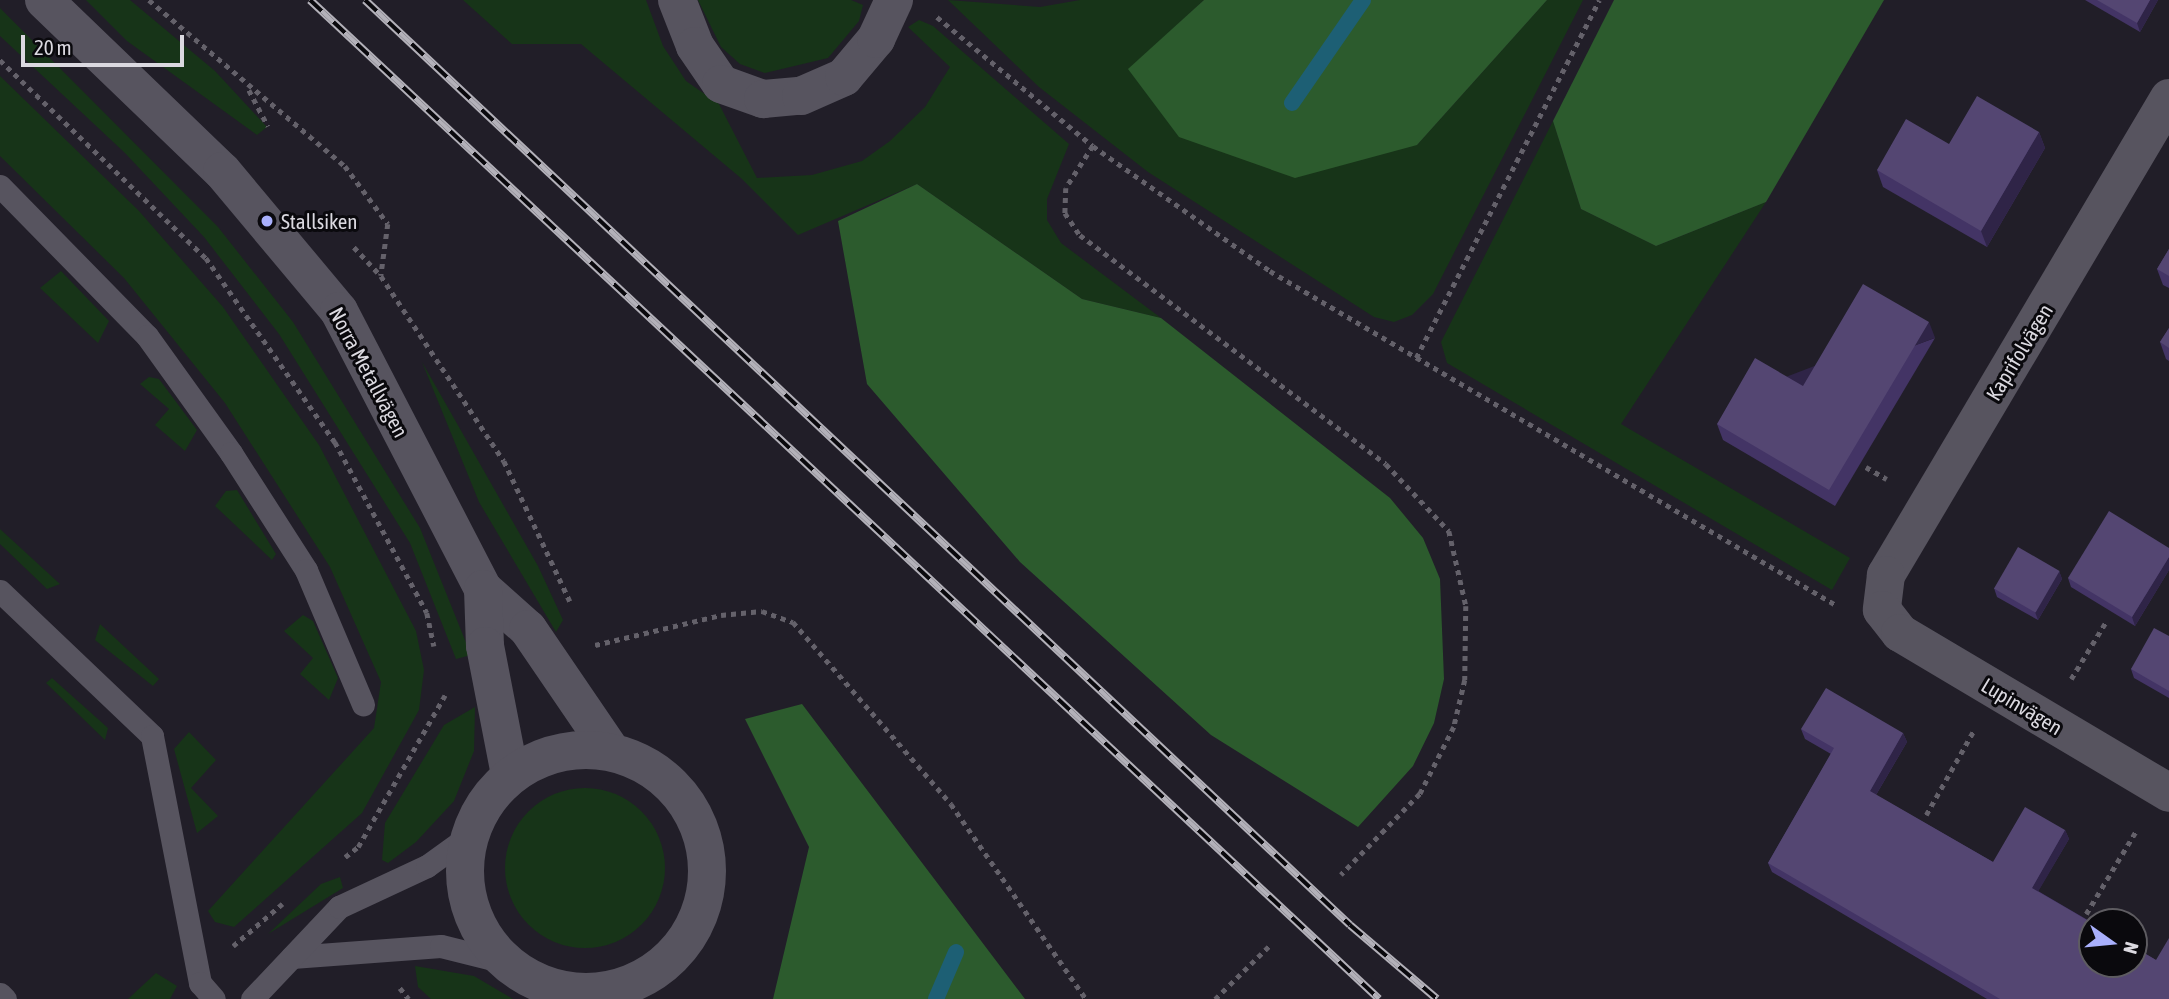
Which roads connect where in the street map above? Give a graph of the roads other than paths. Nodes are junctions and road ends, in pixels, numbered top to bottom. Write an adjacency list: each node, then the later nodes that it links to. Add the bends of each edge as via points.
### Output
1 (44, 0): 6 (street, Norra Metallvägen, via 222,171 339,311)
2 (677, 0): 3 (street, via 695,46 721,83 763,99 801,96 844,77)
3 (910, 4)
4 (2169, 98): 8 (street, Kaprifolvägen, via 1886,575)
5 (0, 186): 9 (lane, via 147,336 231,453 306,570)
6 (483, 589): 10 (street, Norra Metallvägen, via 528,629); 11 (street, Norra Metallvägen, via 485,646)
7 (0, 592): 20 (lane, via 152,736 200,983)
8 (1882, 610): 12 (street, Lupinvägen, via 1900,633)
9 (363, 704)
10 (612, 752): 11 (street, via 576,749 542,757); 16 (street, via 648,765 678,790 702,834 706,897)
11 (510, 775): 13 (street, via 486,802)
12 (2169, 793)
13 (470, 835): 14 (lane, via 427,866 339,907); 15 (street, via 466,898)
14 (292, 957): 15 (lane, via 441,946); 21 (lane)
15 (505, 962): 18 (street)
16 (667, 981): 18 (street)
17 (0, 995): 19 (lane)
18 (564, 995)
19 (5, 999)
20 (214, 999)
21 (252, 999)

